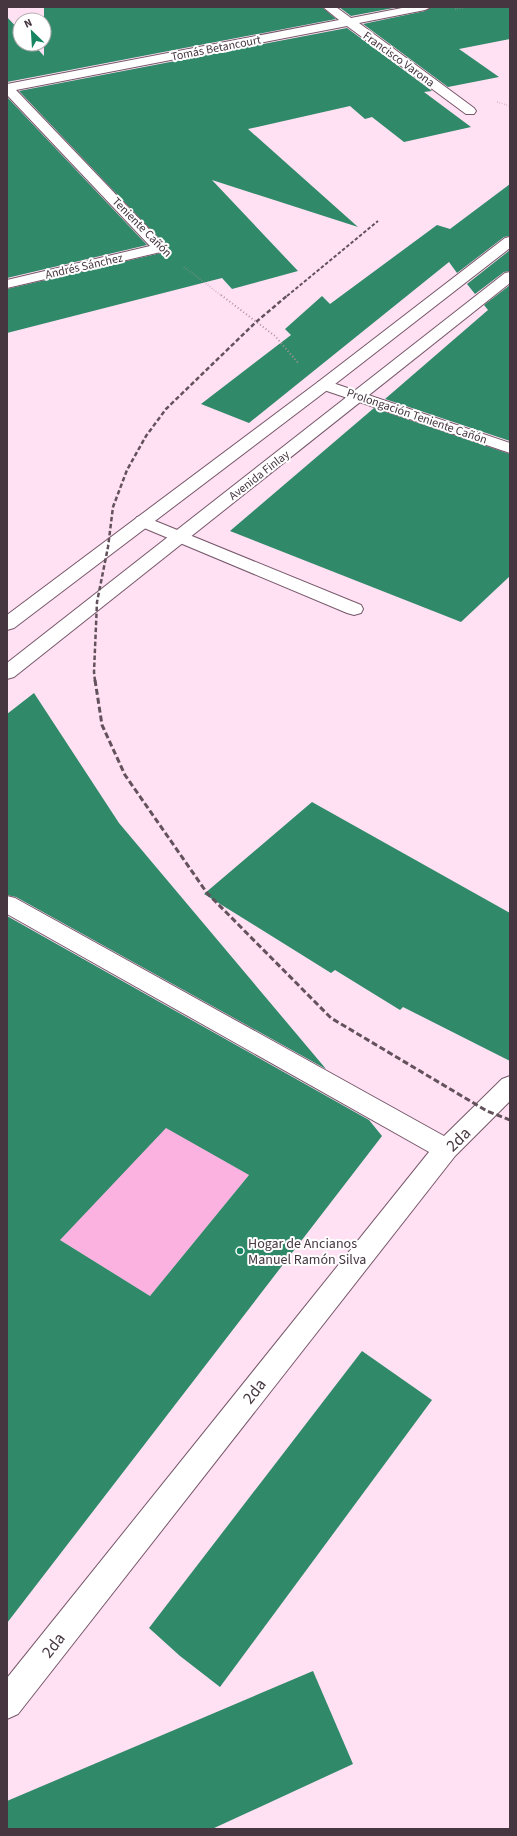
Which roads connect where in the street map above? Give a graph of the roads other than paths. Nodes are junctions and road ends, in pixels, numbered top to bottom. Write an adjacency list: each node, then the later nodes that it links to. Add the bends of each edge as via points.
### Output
1 (328, 7): 3 (street, Francisco Varona)
2 (425, 7): 3 (street, Tomás Betancourt)
3 (349, 22): 4 (street, Tomás Betancourt); 5 (street, Francisco Varona)
4 (7, 88): 7 (street, Teniente Cañón)
5 (470, 111)
6 (510, 241): 10 (street)
7 (160, 248): 9 (street, Andrés Sánchez)
8 (510, 276): 11 (street, Avenida Finlay)
9 (7, 284)
10 (324, 385): 11 (street, Prolongación Teniente Cañón); 13 (street)
11 (359, 397): 12 (street, Prolongación Teniente Cañón); 14 (street, Avenida Finlay)
12 (510, 448)
13 (143, 521): 14 (street); 16 (street)
14 (180, 536): 15 (street); 17 (street, Avenida Finlay)
15 (354, 609)
16 (7, 624)
17 (7, 673)
18 (7, 904): 20 (street)
19 (510, 1086): 20 (street, 2da)
20 (446, 1149): 21 (street, 2da)
21 (7, 1703)

